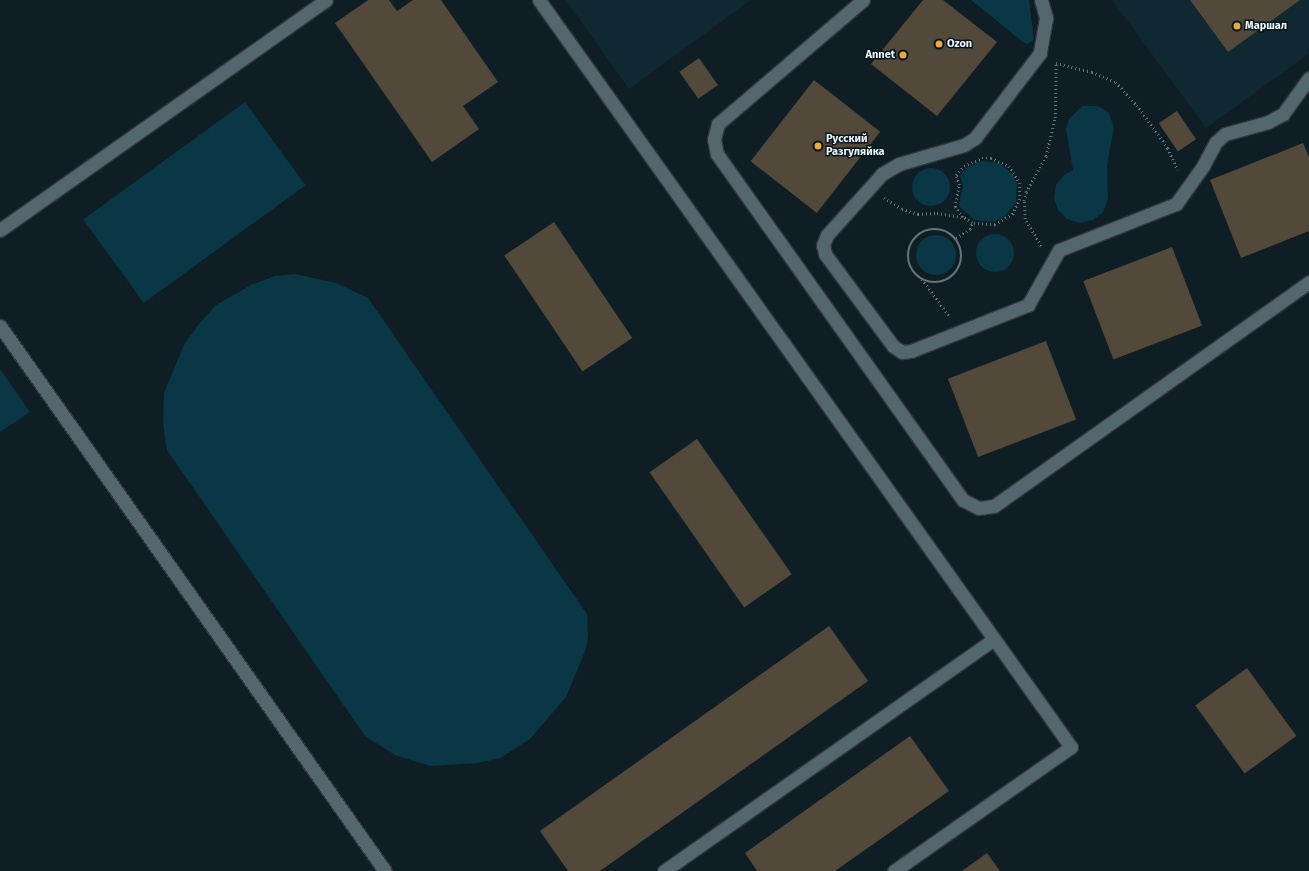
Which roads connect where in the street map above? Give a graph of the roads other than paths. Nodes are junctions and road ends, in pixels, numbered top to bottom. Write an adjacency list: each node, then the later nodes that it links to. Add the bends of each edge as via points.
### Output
1 (326, 0): 6 (lane)
2 (539, 0): 9 (lane)
3 (863, 0): 7 (lane, via 718,124 714,139 717,154 962,500 979,508 994,506)
4 (1041, 0): 5 (lane, via 1046,18 1040,53 975,138 964,145 899,164 870,184 827,235 823,245 825,254 893,346 902,352 911,351 1028,305 1055,254 1065,246 1176,204 1203,166 1216,142 1225,134 1268,122 1283,114)
5 (1309, 78)
6 (0, 230)
7 (1309, 282)
8 (0, 326): 10 (lane)
9 (994, 639): 11 (lane); 12 (lane, via 1071,747)
10 (385, 871)
11 (664, 871)
12 (894, 871)

